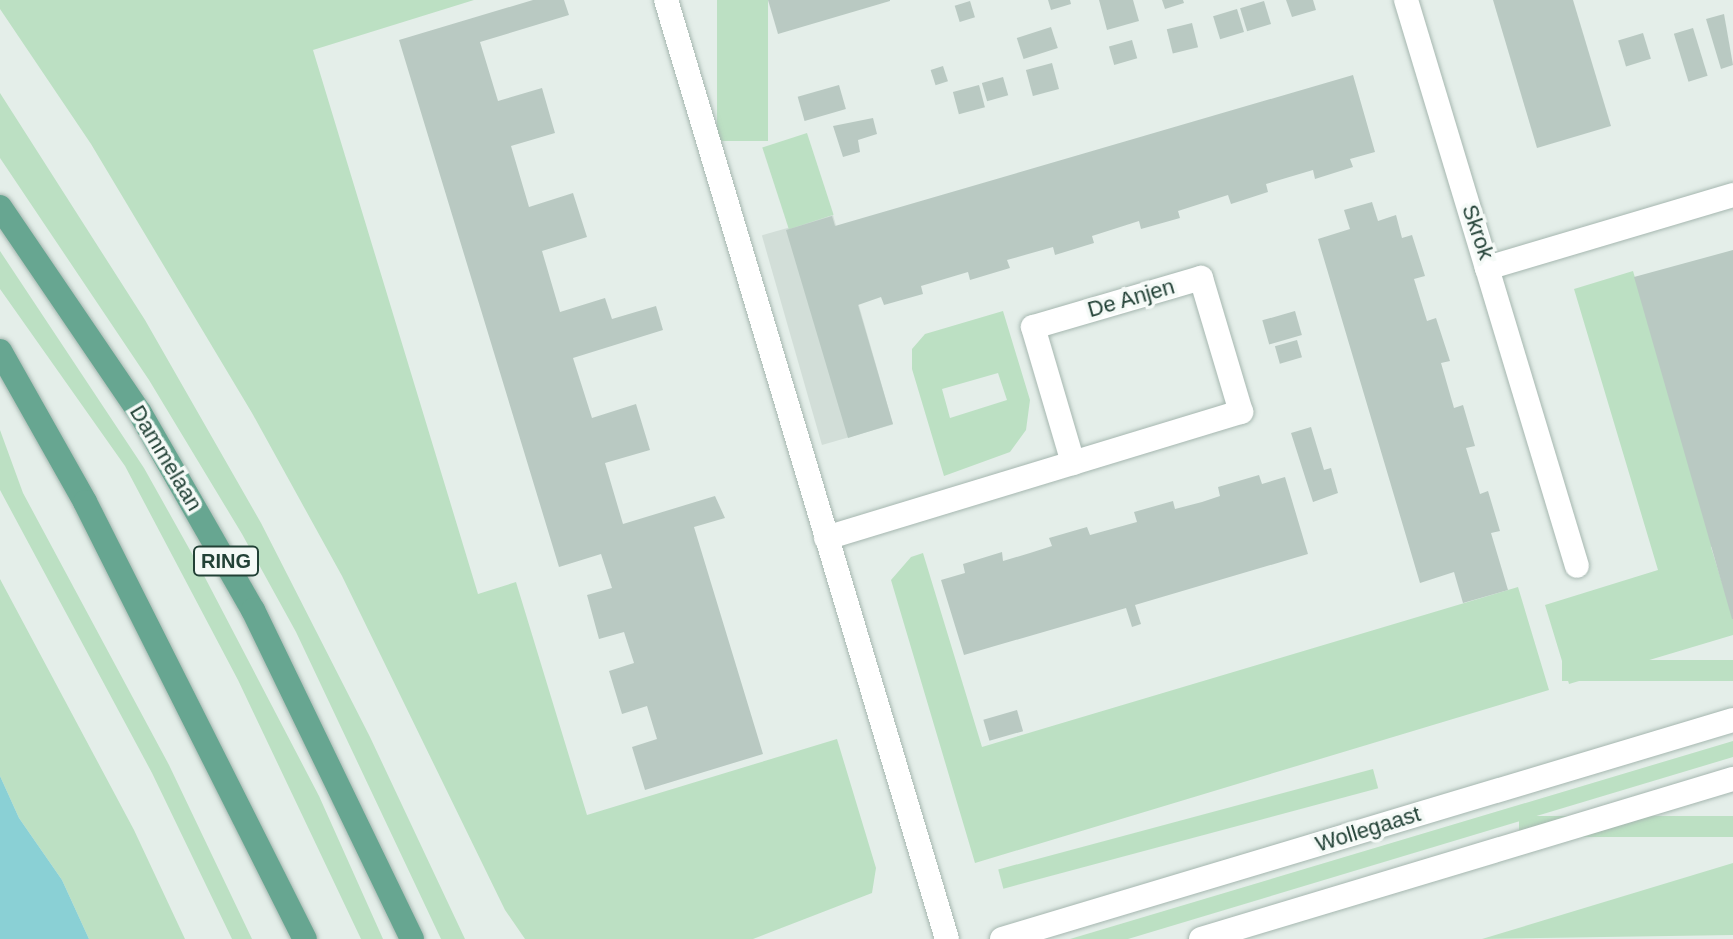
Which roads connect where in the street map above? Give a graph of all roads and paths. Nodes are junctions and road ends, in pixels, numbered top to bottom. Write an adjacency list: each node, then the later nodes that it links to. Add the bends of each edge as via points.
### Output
1 (666, 0): 8 (street)
2 (1406, 0): 5 (street, Skrok)
3 (1733, 195): 5 (street, Skrok)
4 (0, 207): 13 (main road, Dammelaan / RING, via 140,413 232,572)
5 (1487, 268): 9 (street)
6 (0, 351): 12 (main road, via 93,516)
7 (1073, 463): 7 (street, De Anjen, via 1241,412 1201,278 1033,327); 8 (street, De Anjen)
8 (826, 538): 14 (street)
9 (1577, 566)
10 (1733, 720): 15 (street, Wollegaast)
11 (1733, 779): 16 (street)
12 (305, 939)
13 (412, 939)
14 (947, 939)
15 (1002, 939)
16 (1201, 939)

